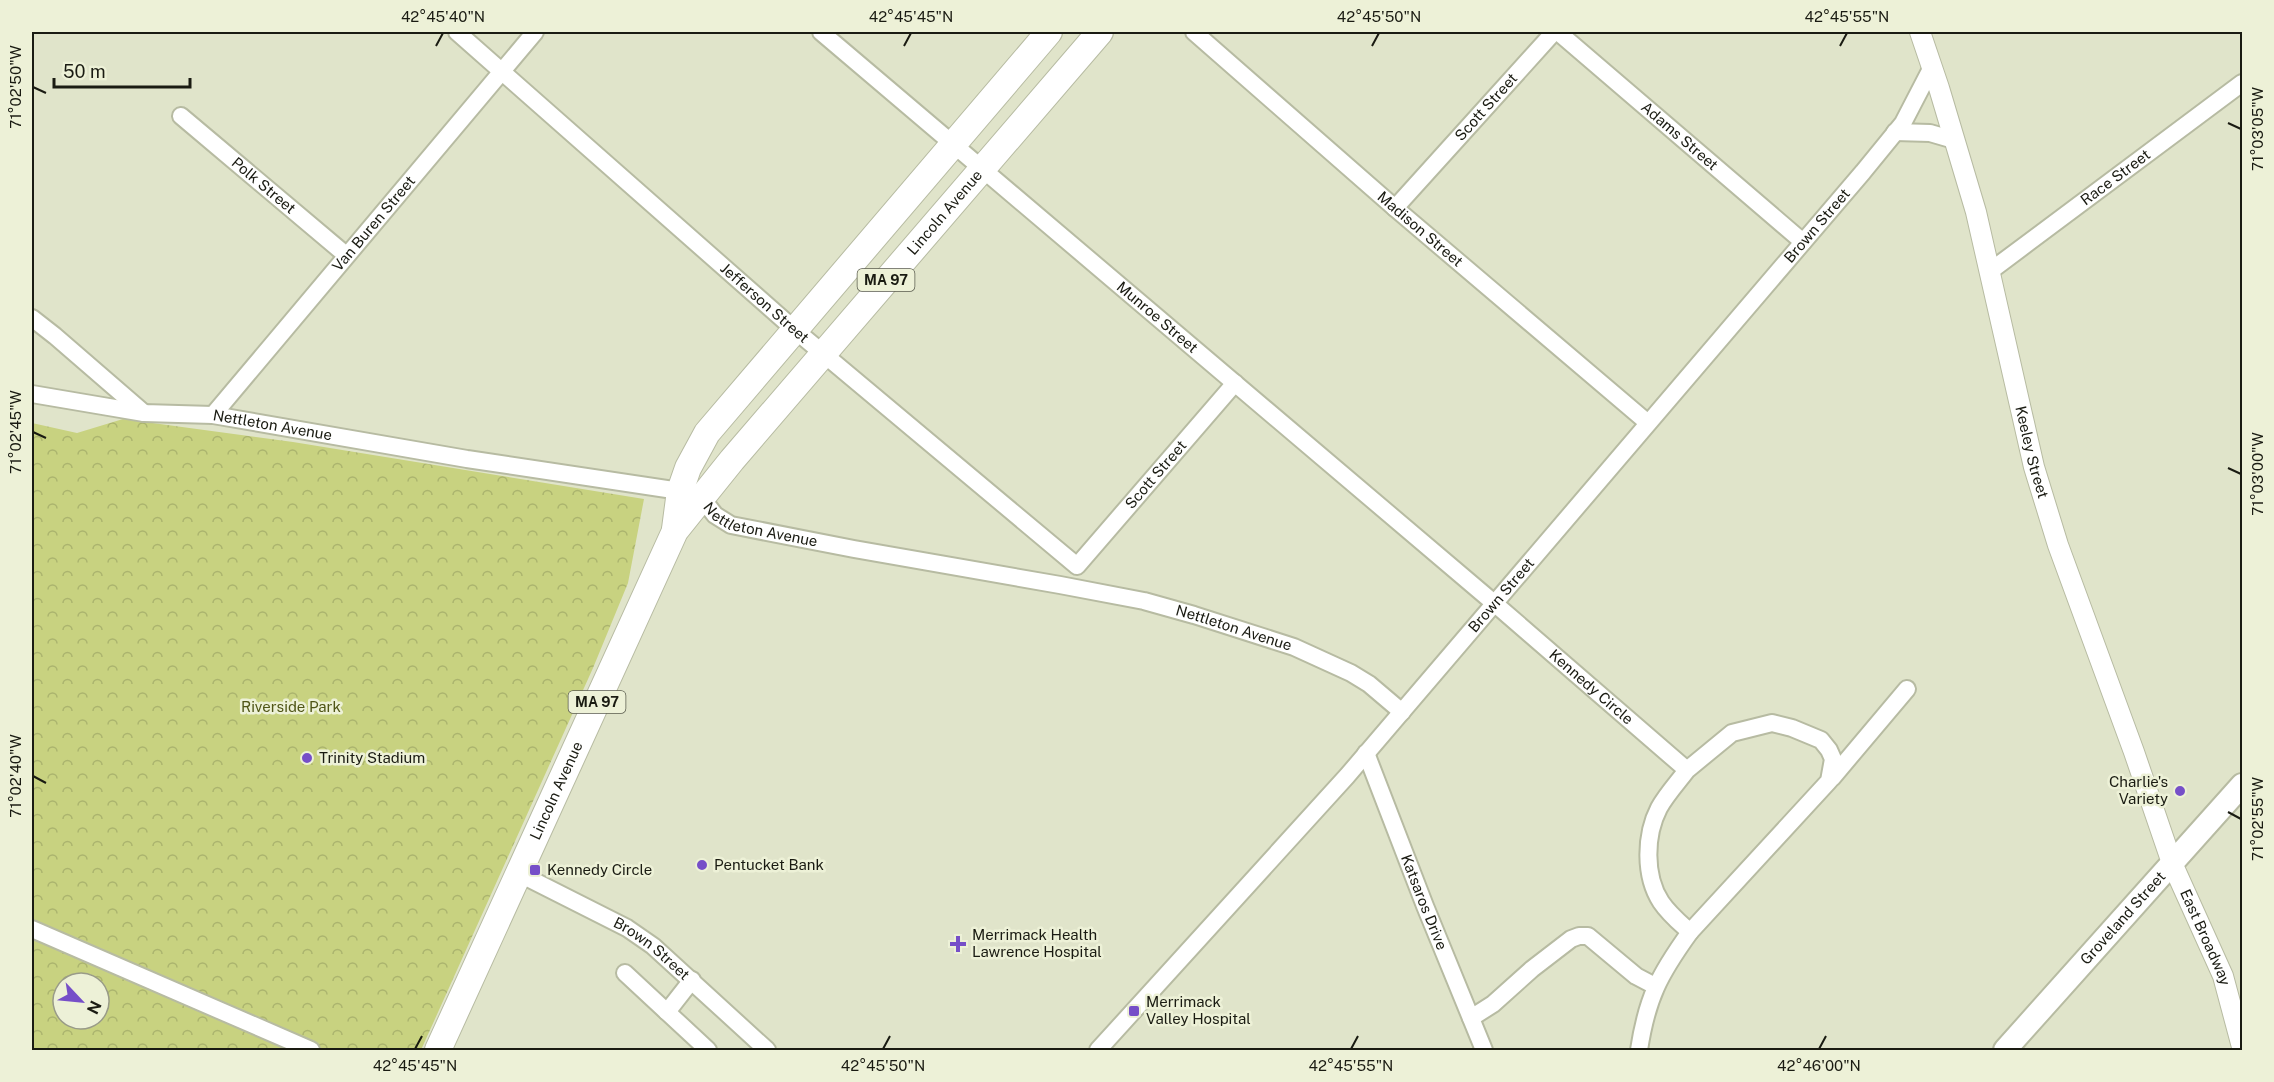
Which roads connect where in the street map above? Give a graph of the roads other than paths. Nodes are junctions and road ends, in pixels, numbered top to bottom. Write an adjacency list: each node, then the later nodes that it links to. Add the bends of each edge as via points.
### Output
1 (457, 32): 10 (street, Jefferson Street)
2 (535, 32): 10 (street, Van Buren Street)
3 (821, 32): 15 (street, Munroe Street)
4 (1048, 32): 15 (main road, Lincoln Avenue / MA 97)
5 (1100, 32): 16 (main road, Lincoln Avenue / MA 97)
6 (1194, 32): 17 (street, Madison Street)
7 (1556, 32): 17 (street, Scott Street); 18 (street, Adams Street)
8 (1920, 32): 9 (street, Keeley Street)
9 (1932, 67): 13 (street, Brown Street); 14 (street, Keeley Street)
10 (502, 71): 19 (street, Van Buren Street); 22 (street, Jefferson Street)
11 (2242, 83): 20 (street, Race Street)
12 (181, 116): 19 (street, Polk Street)
13 (1895, 132): 14 (street, via 1930,133); 18 (street, Brown Street)
14 (1954, 140): 20 (street, Keeley Street)
15 (953, 144): 16 (street, Munroe Street); 22 (main road, Lincoln Avenue / MA 97)
16 (982, 168): 23 (main road, Lincoln Avenue / MA 97); 24 (street, Munroe Street)
17 (1395, 208): 28 (street, Madison Street)
18 (1803, 242): 28 (street, Brown Street)
19 (346, 255): 27 (street, Van Buren Street)
20 (1989, 272): 38 (street, Keeley Street, via 2034,467 2054,534)
21 (32, 318): 26 (street)
22 (795, 330): 23 (street, Jefferson Street); 29 (main road, Lincoln Avenue / MA 97, via 707,433 688,468)
23 (823, 353): 29 (main road, Lincoln Avenue / MA 97); 30 (street, Jefferson Street)
24 (1235, 383): 30 (street, Scott Street); 31 (street, Munroe Street)
25 (32, 394): 26 (street, Nettleton Avenue)
26 (144, 413): 27 (street, Nettleton Avenue)
27 (213, 416): 29 (street, Nettleton Avenue)
28 (1648, 423): 31 (street, Brown Street)
29 (691, 494): 33 (street, Nettleton Avenue, via 731,525 1144,601 1194,615 1294,648 1351,673); 39 (main road, Lincoln Avenue / MA 97)
30 (1077, 566)
31 (1494, 603): 33 (street, Brown Street); 35 (street, Kennedy Circle)
32 (1907, 689): 36 (street)
33 (1402, 712): 34 (street, Brown Street)
34 (1366, 753): 46 (street, Katsaros Drive); 52 (street, Brown Street)
35 (1687, 770): 36 (street, via 1732,733 1772,723 1821,740 1833,759); 41 (street, via 1659,808 1648,860 1660,902)
36 (1829, 781): 41 (street)
37 (2242, 785): 38 (main road, Groveland Street)
38 (2172, 863): 47 (street, East Broadway, via 2223,976); 55 (main road, Groveland Street)
39 (518, 873): 43 (street, Brown Street, via 627,928); 49 (main road, Lincoln Avenue / MA 97)
40 (32, 929): 48 (street)
41 (1690, 932): 44 (street)
42 (625, 973): 45 (street)
43 (692, 980): 45 (street); 51 (street, Brown Street)
44 (1655, 986): 46 (street, via 1636,976 1588,936 1579,936); 54 (street)
45 (667, 1012): 50 (street)
46 (1471, 1018): 53 (street, Katsaros Drive)
47 (2242, 1047)
48 (311, 1050)
49 (438, 1050)
50 (708, 1050)
51 (767, 1050)
52 (1098, 1050)
53 (1484, 1050)
54 (1639, 1050)
55 (2005, 1050)

